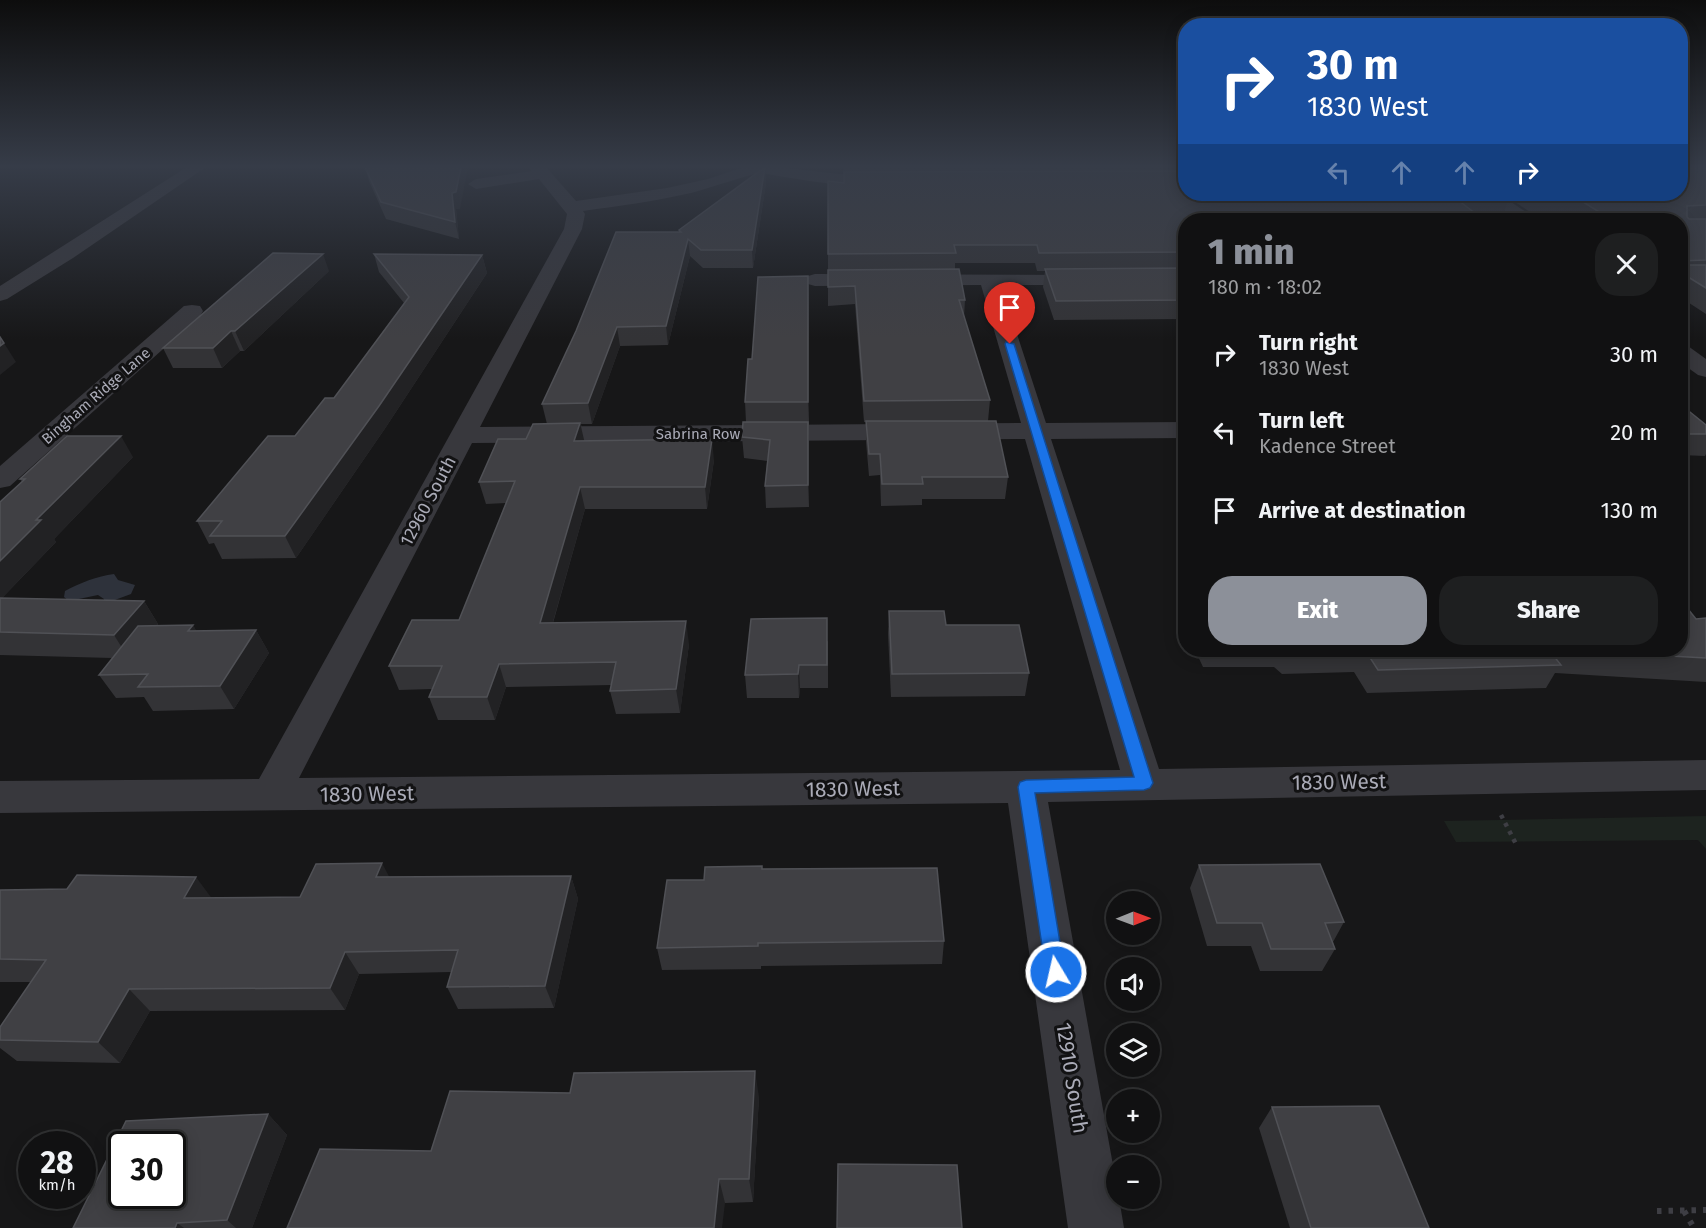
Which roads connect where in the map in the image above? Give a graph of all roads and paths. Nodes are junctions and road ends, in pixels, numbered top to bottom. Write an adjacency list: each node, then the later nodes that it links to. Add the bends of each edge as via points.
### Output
1 (111, 224): 6 (street)
2 (575, 224): 12 (street, 12960 South)
3 (989, 279): 4 (street); 5 (street); 11 (street)
4 (1104, 279)
5 (815, 280)
6 (0, 295)
7 (192, 311): 13 (street, Bingham Ridge Lane)
8 (1688, 357): 9 (street)
9 (1706, 370)
10 (1178, 430): 11 (street, Sabrina Row)
11 (1036, 431): 12 (street, Sabrina Row); 15 (street)
12 (463, 435): 17 (street, 12960 South)
13 (0, 480)
14 (1706, 775): 15 (street, 1830 West)
15 (1144, 783): 16 (street, 1830 West)
16 (1026, 787): 17 (street, 1830 West); 24 (street, 12910 South)
17 (270, 794): 18 (street, 1830 West)
18 (0, 797)
19 (1499, 812): 20 (path)
20 (1516, 844)
21 (1684, 1210): 22 (path); 23 (path); 25 (path)
22 (1706, 1210)
23 (1658, 1211)
24 (1096, 1228)
25 (1694, 1228)

